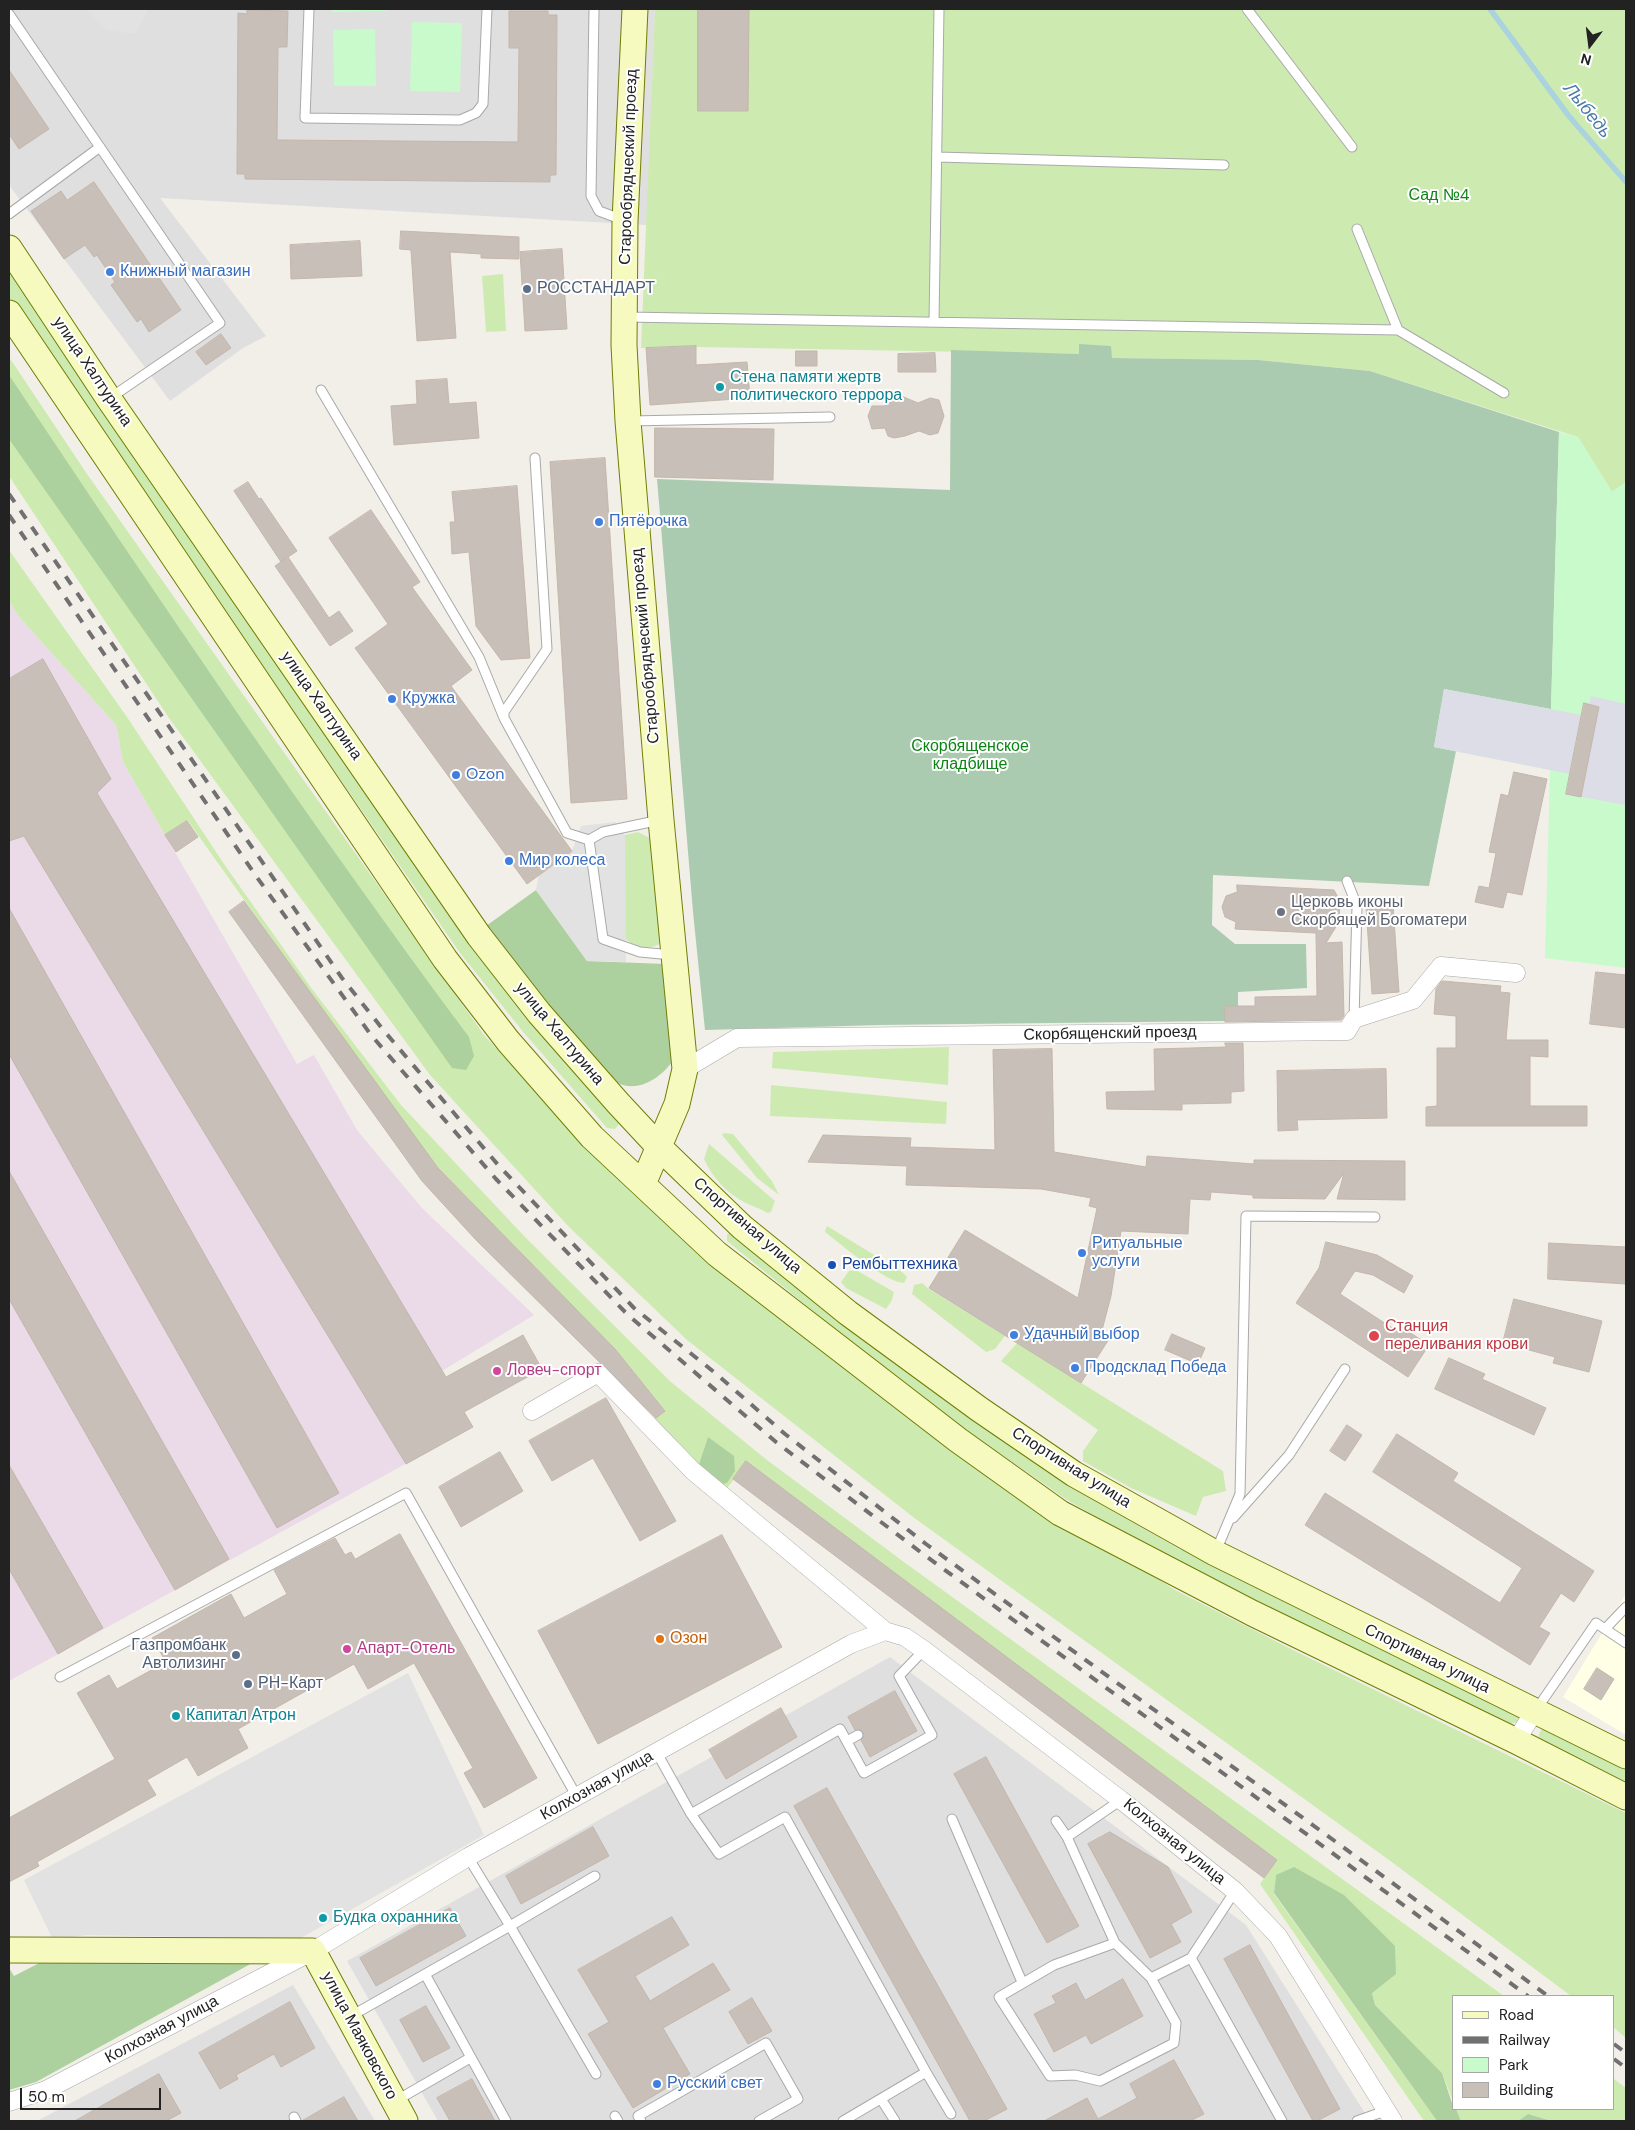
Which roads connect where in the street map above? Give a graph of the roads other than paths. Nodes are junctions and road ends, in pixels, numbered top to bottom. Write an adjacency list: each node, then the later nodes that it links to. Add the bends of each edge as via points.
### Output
1 (309, 9): 2 (lane, via 305,118 460,120 476,113 483,104)
2 (487, 9)
3 (594, 9): 13 (lane, via 591,196 599,211)
4 (635, 9): 13 (main road, Старообрядческий проезд)
5 (940, 9): 10 (lane)
6 (1247, 9): 9 (lane)
7 (9, 14): 8 (lane)
8 (100, 147): 12 (lane); 22 (lane, via 220,323)
9 (1352, 147)
10 (937, 157): 11 (lane); 18 (lane)
11 (1224, 165)
12 (9, 214)
13 (625, 221): 17 (main road, Старообрядческий проезд)
14 (1357, 229): 19 (lane)
15 (9, 248): 22 (main road, улица Халтурина)
16 (9, 313): 35 (main road, via 445,959 508,1041 592,1137)
17 (624, 317): 18 (lane); 24 (main road, Старообрядческий проезд)
18 (934, 322): 19 (lane)
19 (1398, 330): 21 (lane)
20 (321, 390): 26 (lane, via 479,657)
21 (1504, 393)
22 (109, 399): 34 (main road, улица Халтурина, via 480,936 540,1013)
23 (830, 416): 24 (lane)
24 (628, 421): 27 (main road, Старообрядческий проезд)
25 (535, 458): 26 (lane, via 547,649 504,712)
26 (504, 718): 28 (lane, via 567,833)
27 (661, 820): 28 (lane, via 603,832); 30 (main road, Старообрядческий проезд)
28 (588, 840): 30 (lane, via 602,939 640,952)
29 (1347, 882): 32 (lane, via 1357,906)
30 (675, 956): 33 (main road, Старообрядческий проезд)
31 (1516, 973): 32 (street, Скорбященский проезд, via 1441,966 1413,1000)
32 (1354, 1019): 33 (street, Скорбященский проезд, via 1347,1031 737,1038)
33 (685, 1069): 34 (main road, Старообрядческий проезд, via 677,1104)
34 (658, 1146): 35 (main road, Старообрядческий проезд); 40 (main road, Спортивная улица, via 742,1227 848,1313 956,1392 1074,1474)
35 (643, 1184): 50 (main road, via 718,1254 826,1340 1060,1513 1252,1613)
36 (1375, 1217): 39 (lane, via 1246,1216 1240,1494)
37 (1345, 1369): 39 (lane, via 1289,1455)
38 (532, 1412): 43 (street, Колхозная улица, via 598,1373 693,1471)
39 (1228, 1524): 40 (lane)
40 (1215, 1553): 47 (main road, Спортивная улица)
41 (1626, 1607): 42 (lane)
42 (1605, 1629): 44 (lane); 47 (lane, via 1596,1623)
43 (885, 1631): 45 (street, Колхозная улица, via 905,1637); 51 (street, Колхозная улица, via 851,1644)
44 (1626, 1643)
45 (924, 1650): 49 (lane, via 899,1676 932,1735 864,1773); 55 (street, Колхозная улица)
46 (60, 1677): 53 (lane, via 406,1493)
47 (1535, 1710): 50 (street); 52 (main road, Спортивная улица)
48 (858, 1735): 49 (lane)
49 (847, 1741): 56 (lane, via 840,1729)
50 (1516, 1741): 54 (main road)
51 (657, 1753): 53 (street, Колхозная улица); 56 (lane)
52 (1626, 1756)
53 (577, 1797): 60 (street, Колхозная улица)
54 (1626, 1797)
55 (1121, 1800): 59 (lane); 62 (street, Колхозная улица)
56 (691, 1814): 73 (lane, via 719,1854 785,1817)
57 (952, 1819): 70 (lane)
58 (1056, 1821): 59 (lane)
59 (1067, 1837): 64 (lane)
60 (468, 1857): 63 (lane); 66 (street, Колхозная улица)
61 (595, 1876): 63 (lane)
62 (1235, 1891): 67 (lane); 79 (street, Колхозная улица, via 1278,1936)
63 (510, 1926): 68 (lane); 74 (lane)
64 (1115, 1942): 69 (lane); 70 (lane, via 1054,1965)
65 (9, 1950): 66 (main road)
66 (313, 1951): 71 (main road, улица Маяковского); 76 (street, Колхозная улица, via 46,2090)
67 (1191, 1958): 69 (lane); 85 (lane)
68 (425, 1974): 71 (lane); 72 (lane)
69 (1151, 1978): 70 (lane, via 1176,2023 1174,2042 1100,2081 1075,2075 1050,2076 999,1997)
70 (1022, 1982)
71 (349, 2017): 77 (main road, улица Маяковского)
72 (470, 2058): 77 (lane); 80 (lane)
73 (926, 2072): 75 (lane); 78 (lane)
74 (596, 2074)
75 (881, 2099): 83 (lane); 84 (lane)
76 (9, 2102)
77 (400, 2112)
78 (951, 2114)
79 (1389, 2116): 86 (lane)
80 (506, 2121)
81 (641, 2121): 82 (lane, via 638,2116 766,2043 798,2099)
82 (758, 2121)
83 (844, 2121)
84 (895, 2121)
85 (1282, 2121)
86 (1357, 2121)

